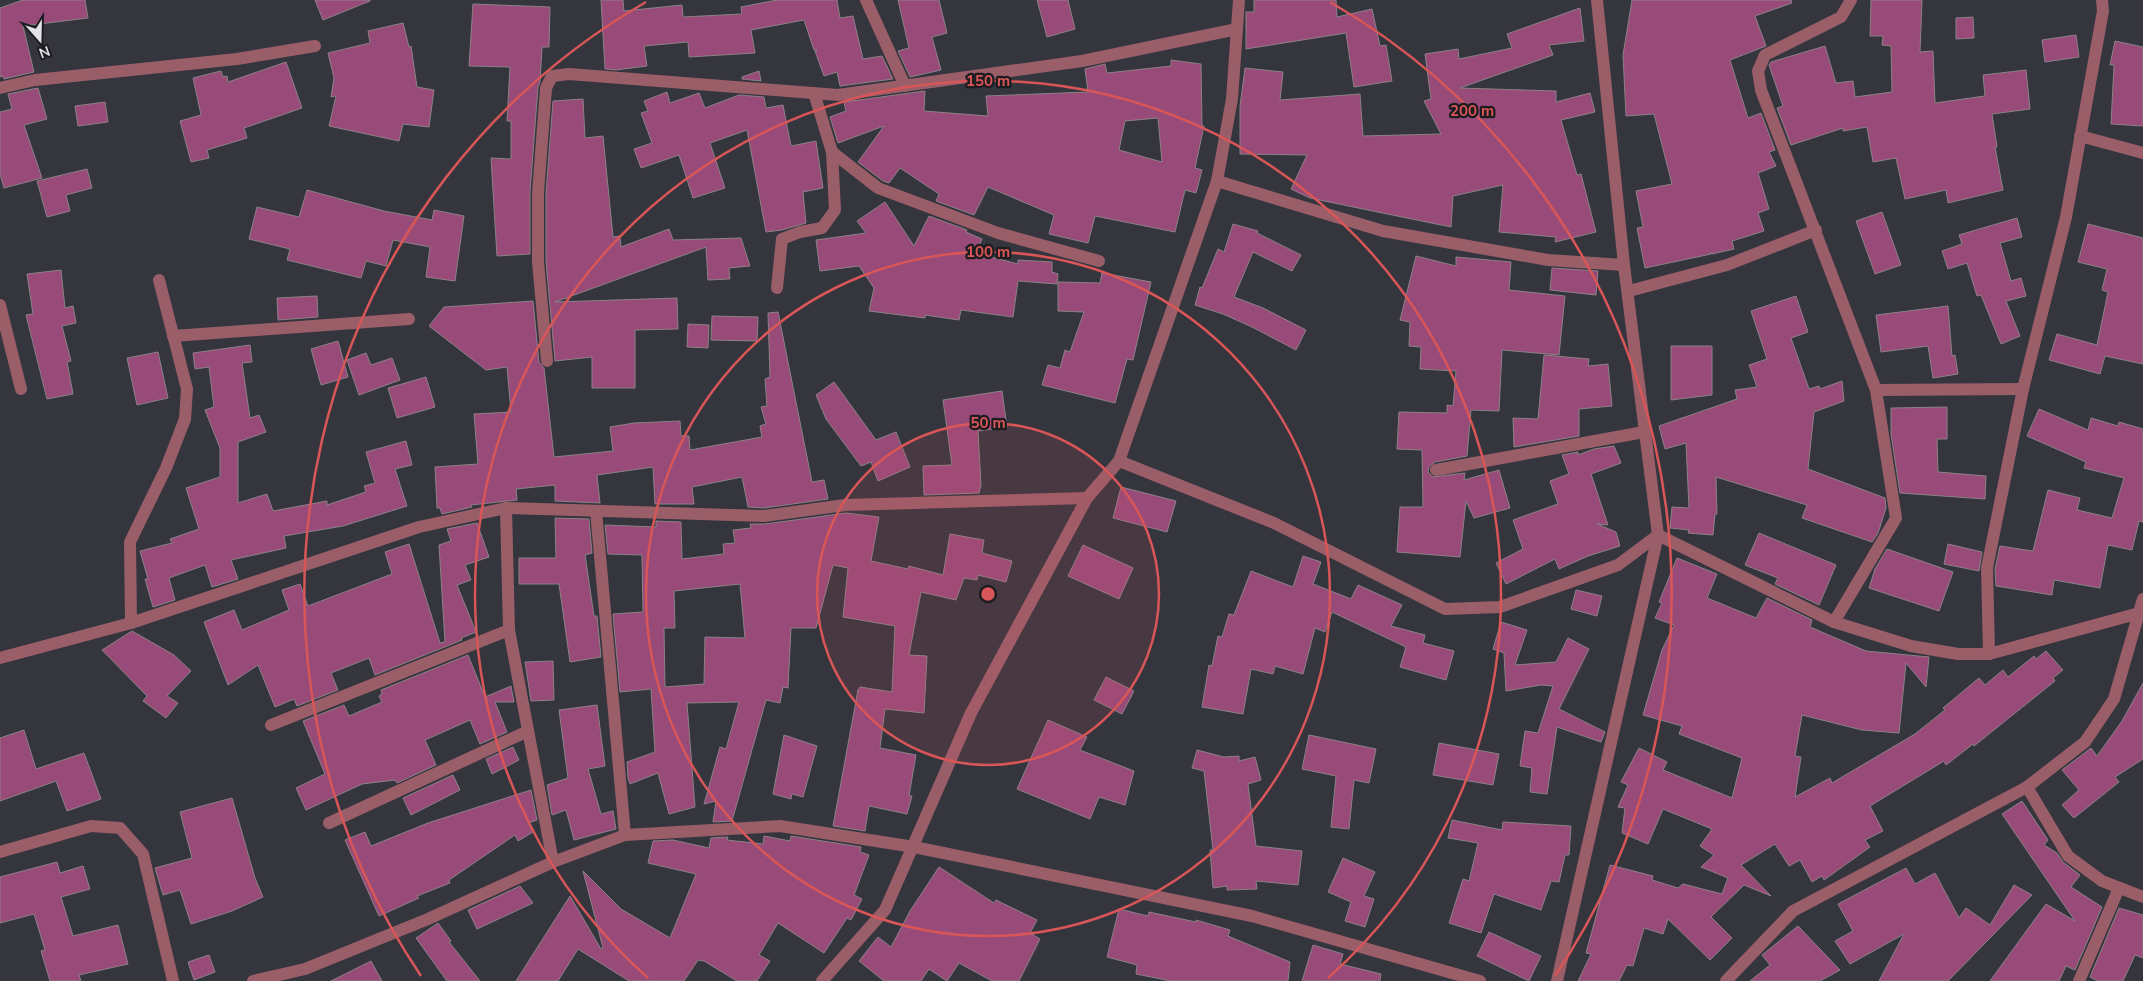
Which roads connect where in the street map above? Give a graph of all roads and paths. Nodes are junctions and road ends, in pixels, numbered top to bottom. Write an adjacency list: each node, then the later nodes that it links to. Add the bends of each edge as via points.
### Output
1 (866, 0): 8 (street)
2 (1239, 0): 6 (street)
3 (1598, 0): 17 (street)
4 (1851, 0): 15 (street, via 1841,17 1765,55 1758,71 1761,90)
5 (2102, 0): 11 (street, via 2103,11)
6 (1237, 29): 8 (street, via 1082,61); 14 (street, via 1232,100)
7 (315, 46): 9 (street, via 237,59 35,80)
8 (905, 86): 10 (street, via 838,95)
9 (0, 88)
10 (814, 93): 12 (street); 24 (street, via 569,74 552,76 546,88 538,194 538,262)
11 (2080, 136): 13 (street); 27 (street, via 2066,216)
12 (832, 152): 16 (street, via 878,188 998,233); 19 (street, via 835,210 822,228 782,239)
13 (2143, 153)
14 (1217, 181): 17 (street, via 1383,231 1548,260); 29 (street)
15 (1816, 230): 20 (street, via 1727,265); 26 (street)
16 (1099, 261)
17 (1624, 265): 20 (street)
18 (159, 280): 23 (street)
19 (777, 288)
20 (1629, 291): 28 (street)
21 (0, 305): 25 (street)
22 (409, 319): 23 (street)
23 (173, 336): 38 (street, via 187,389 185,419 166,468 130,542)
24 (547, 361)
25 (21, 389)
26 (1876, 390): 27 (street); 37 (street, via 1896,518)
27 (2023, 390): 40 (street, via 1987,568)
28 (1644, 432): 30 (street); 34 (street)
29 (1119, 461): 31 (street); 34 (street, via 1274,523 1445,609 1500,608 1618,565)
30 (1436, 470)
31 (1087, 498): 33 (street, via 845,505 764,516); 47 (street, via 971,713)
32 (506, 508): 33 (street); 38 (street, via 419,527); 39 (street)
33 (596, 511): 46 (street)
34 (1658, 535): 37 (street); 56 (street)
35 (2143, 599): 36 (street)
36 (2142, 612): 40 (street); 44 (street, via 2114,699 2085,742)
37 (1834, 622): 40 (street, via 1911,646 1958,654)
38 (131, 623): 41 (street)
39 (509, 630): 42 (street); 43 (street)
40 (1989, 654)
41 (0, 658)
42 (271, 725)
43 (528, 732): 45 (street); 49 (street)
44 (2027, 787): 50 (street, via 2068,856 2102,881); 57 (street, via 1793,910)
45 (329, 824)
46 (625, 835): 47 (street, via 780,826); 49 (street)
47 (914, 846): 54 (street, via 885,910); 55 (street, via 1252,916)
48 (0, 852): 52 (street, via 91,826 120,828 142,854)
49 (553, 862): 53 (street, via 428,919 305,969)
50 (2120, 888): 51 (street); 58 (street)
51 (2143, 896)
52 (173, 981)
53 (253, 981)
54 (822, 981)
55 (1480, 981)
56 (1557, 981)
57 (1726, 981)
58 (2079, 981)

